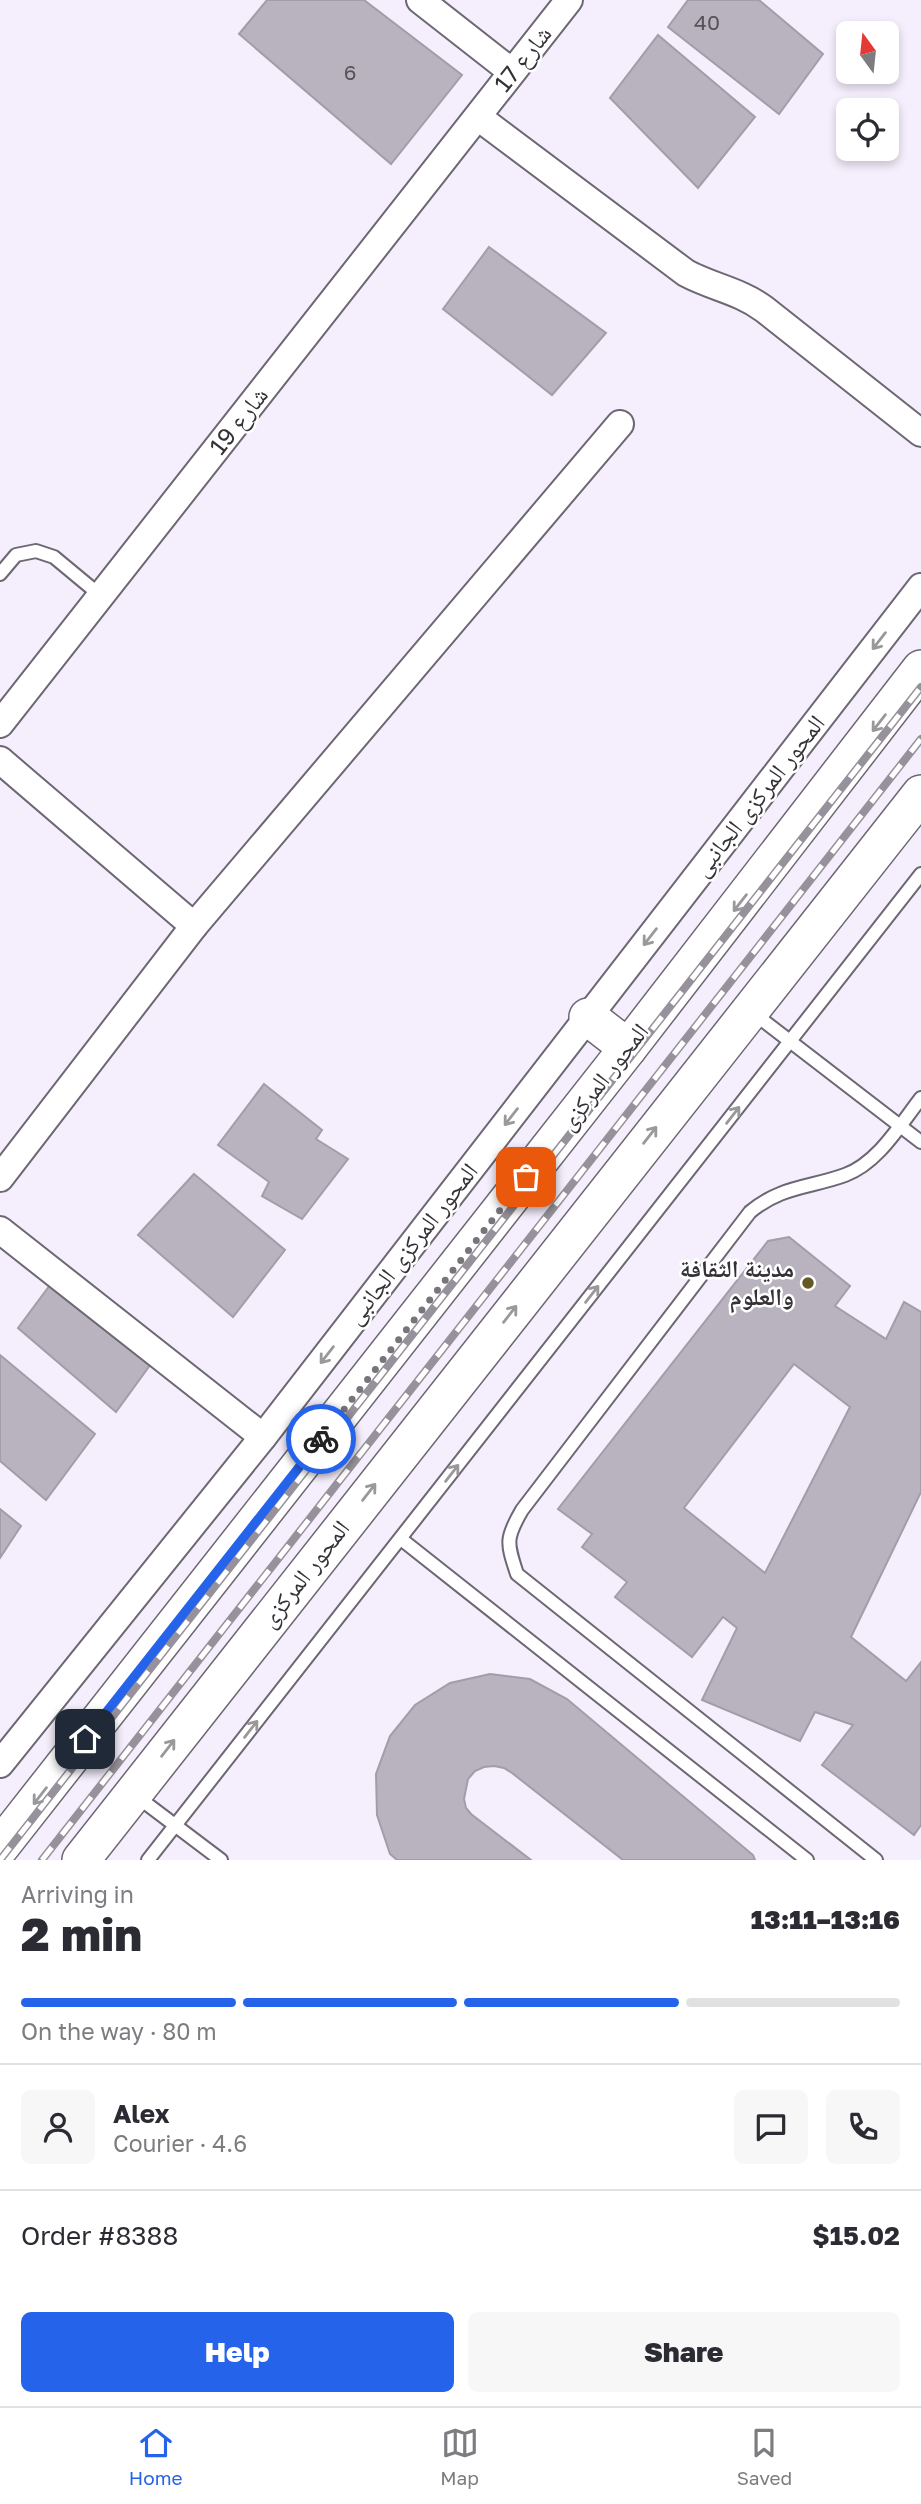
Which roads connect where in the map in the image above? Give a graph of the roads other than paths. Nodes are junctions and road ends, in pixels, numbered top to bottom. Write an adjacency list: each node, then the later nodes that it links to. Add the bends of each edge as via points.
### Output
1 (420, 0): 3 (street)
2 (569, 0): 3 (street, شارع 17)
3 (512, 72): 4 (street, شارع 17)
4 (478, 117): 6 (street, via 686,273 759,305); 9 (street, شارع 19)
5 (620, 424): 15 (street)
6 (921, 433)
7 (0, 574): 9 (lane, via 16,555 36,551 54,557)
8 (921, 587): 17 (street, المحور المركزى الجانبى, one-way to 17)
9 (102, 596): 11 (street, شارع 19)
10 (921, 669): 19 (main road, المحور المركزى, one-way to 19)
11 (0, 724)
12 (0, 760): 15 (street)
13 (921, 794): 16 (main road, المحور المركزى)
14 (921, 874): 18 (lane)
15 (194, 926): 23 (street)
16 (749, 1009): 18 (lane); 28 (main road, المحور المركزى, one-way to 16)
17 (588, 1017): 19 (main road); 25 (street, المحور المركزى الجانبى, one-way to 25)
18 (790, 1041): 21 (lane); 26 (lane, one-way to 18)
19 (628, 1048): 30 (main road, المحور المركزى, one-way to 30)
20 (921, 1098): 21 (lane)
21 (900, 1125): 22 (lane); 35 (lane, via 873,1157 847,1175 782,1191 750,1212 522,1510 508,1541 517,1574)
22 (921, 1142)
23 (0, 1178)
24 (0, 1230): 25 (street)
25 (263, 1437): 27 (street, المحور المركزى الجانبى)
26 (401, 1539): 29 (lane, one-way to 26); 34 (lane)
27 (0, 1764)
28 (132, 1793): 29 (lane); 31 (main road, المحور المركزى)
29 (176, 1825): 32 (lane); 33 (lane)
30 (0, 1847)
31 (81, 1860)
32 (148, 1860)
33 (221, 1860)
34 (807, 1860)
35 (876, 1860)

